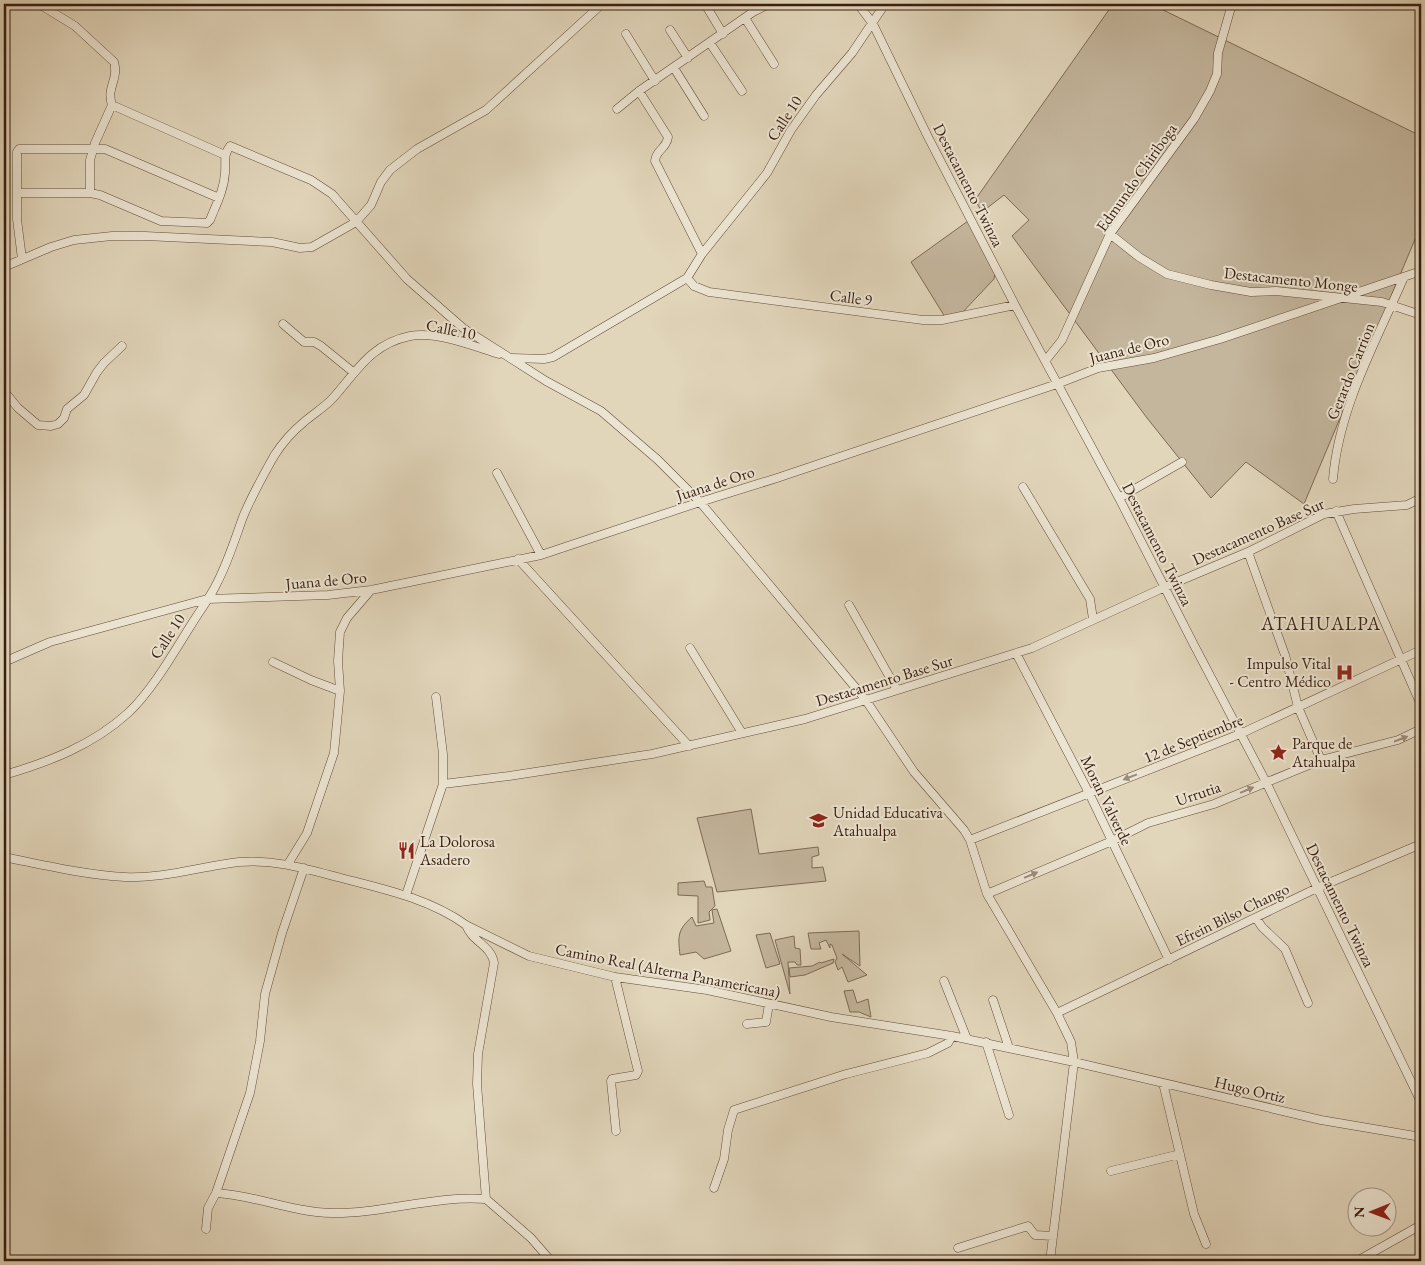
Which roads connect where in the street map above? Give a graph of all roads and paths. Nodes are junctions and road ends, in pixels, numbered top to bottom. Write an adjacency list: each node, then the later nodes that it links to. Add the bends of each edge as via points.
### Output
1 (39, 4): 23 (street, via 75,26 114,62 115,78 109,96)
2 (602, 4): 31 (street, via 486,110 418,149 390,170 371,205)
3 (705, 4): 15 (street)
4 (769, 4): 9 (street)
5 (858, 4): 12 (street, Destacamento Twinza)
6 (885, 4): 12 (street, Calle 10)
7 (1232, 4): 32 (street, Edmundo Chiriboga, via 1218,53 1217,74 1204,104)
8 (1412, 4): 10 (street)
9 (756, 7): 11 (street)
10 (1421, 8)
11 (745, 18): 15 (street); 18 (street)
12 (873, 24): 33 (street, Calle 10, via 791,130 767,173); 41 (street, Destacamento Twinza)
13 (670, 30): 17 (street)
14 (626, 34): 20 (street)
15 (723, 34): 16 (street)
16 (710, 43): 17 (street); 22 (street)
17 (688, 58): 19 (street)
18 (774, 64)
19 (674, 68): 20 (street); 25 (street)
20 (654, 81): 21 (street)
21 (639, 91): 24 (street); 33 (street, via 668,136 655,161)
22 (742, 91)
23 (112, 105): 26 (street); 27 (street)
24 (617, 109)
25 (704, 116)
26 (93, 150): 28 (street); 29 (street, via 19,149); 30 (street, via 105,149)
27 (225, 155): 30 (street, via 226,173); 31 (street, via 230,146 311,180 332,194)
28 (90, 192): 29 (street); 30 (street, via 167,222 207,223)
29 (18, 193): 34 (street, via 17,219)
30 (219, 198)
31 (356, 222): 34 (street, via 306,248 272,242 112,236 74,240); 45 (street, via 407,279 463,328)
32 (1110, 234): 39 (street, Destacamento Monge, via 1167,274 1251,292 1276,291); 46 (street, Edmundo Chiriboga, via 1062,340)
33 (702, 254): 38 (street, Calle 10)
34 (22, 259): 35 (street)
35 (4, 267)
36 (1421, 271): 37 (street, Juana de Oro)
37 (1404, 277): 39 (street, Juana de Oro); 40 (street, Gerardo Carrion)
38 (687, 278): 41 (street, Calle 9, via 694,286 709,292 923,320 942,320); 45 (street, Calle 10, via 553,357)
39 (1342, 298): 40 (street, Destacamento Monge); 48 (street, Juana de Oro, via 1220,339 1154,358 1098,368)
40 (1392, 304): 42 (street, Destacamento Monge); 52 (street, Gerardo Carrion, via 1349,406 1335,455)
41 (1015, 305): 46 (street, Destacamento Twinza)
42 (1421, 315)
43 (283, 324): 47 (street, via 304,342 321,346)
44 (122, 346): 49 (street, via 104,363 84,396 68,409 58,424 38,425)
45 (511, 358): 47 (street, Calle 10, via 441,338 413,336 386,345); 56 (street, via 601,411)
46 (1046, 360): 48 (street, Destacamento Twinza)
47 (353, 372): 63 (street, Calle 10, via 332,400 302,423 275,455 244,515 217,585)
48 (1057, 384): 54 (street, Destacamento Twinza); 56 (street, Juana de Oro)
49 (4, 391)
50 (1182, 462): 54 (street)
51 (497, 473): 59 (street)
52 (1333, 478)
53 (1023, 487): 65 (street, via 1090,600)
54 (1119, 498): 61 (street, Destacamento Twinza)
55 (1421, 498): 57 (street, Destacamento Base Sur, via 1402,506)
56 (700, 502): 59 (street, Juana de Oro); 75 (street)
57 (1336, 511): 58 (street, Destacamento Base Sur); 69 (street)
58 (1248, 552): 61 (street, Destacamento Base Sur); 77 (street, via 1285,655)
59 (540, 555): 60 (street, Juana de Oro)
60 (518, 559): 62 (street, Juana de Oro); 81 (street)
61 (1165, 587): 65 (street, Destacamento Base Sur); 80 (street, Destacamento Twinza)
62 (371, 590): 63 (street, Juana de Oro, via 310,596); 73 (street, via 347,618 340,632)
63 (207, 599): 70 (street, Juana de Oro, via 50,642); 83 (street, Calle 10, via 174,653 129,712 107,730 68,752)
64 (849, 605): 72 (street)
65 (1092, 619): 68 (street, Destacamento Base Sur)
66 (690, 648): 79 (street)
67 (1421, 650): 69 (street, 12 de Septiembre)
68 (1016, 653): 72 (street, Destacamento Base Sur); 86 (street, Moran Valverde)
69 (1400, 660): 76 (street); 77 (street, 12 de Septiembre)
70 (4, 662)
71 (273, 662): 73 (street)
72 (897, 690): 75 (street, Destacamento Base Sur)
73 (340, 691): 91 (street, via 334,753 307,833)
74 (436, 697): 85 (street)
75 (865, 699): 79 (street, Destacamento Base Sur, via 805,719); 87 (street, via 914,772)
76 (1421, 705)
77 (1298, 707): 80 (street, 12 de Septiembre); 82 (street)
78 (1421, 729): 82 (street, Urrutia, one-way to 78, via 1398,740)
79 (742, 733): 81 (street, Destacamento Base Sur)
80 (1240, 734): 84 (street, Destacamento Twinza); 86 (street, 12 de Septiembre, one-way to 86)
81 (689, 746): 85 (street, Destacamento Base Sur)
82 (1321, 760): 84 (street, Urrutia)
83 (4, 775)
84 (1266, 782): 88 (street, Urrutia, one-way to 84, via 1148,823 1214,804); 93 (street, Destacamento Twinza)
85 (443, 784): 95 (street)
86 (1089, 793): 87 (street, 12 de Septiembre); 88 (street, Moran Valverde)
87 (970, 840): 94 (street)
88 (1112, 841): 94 (street, Urrutia, one-way to 88); 98 (street, Moran Valverde)
89 (1421, 844): 93 (street, Efrein Bilso Chango)
90 (4, 857): 91 (street, Camino Real (Alterna Panamericana), via 126,877 239,862)
91 (288, 864): 92 (street, Camino Real (Alterna Panamericana))
92 (304, 868): 95 (street, Camino Real (Alterna Panamericana)); 120 (street, via 265,994 250,1093)
93 (1317, 888): 96 (street, Efrein Bilso Chango); 112 (street, Destacamento Twinza)
94 (986, 894): 104 (street)
95 (406, 895): 97 (street, Camino Real (Alterna Panamericana))
96 (1256, 918): 98 (street, Efrein Bilso Chango); 102 (street, via 1285,949)
97 (466, 925): 99 (street, Camino Real (Alterna Panamericana), via 529,956); 121 (street, via 493,955 494,963 477,1064)
98 (1169, 960): 104 (street, Efrein Bilso Chango)
99 (615, 977): 103 (street, Camino Real (Alterna Panamericana), via 707,990); 115 (street, via 638,1070 636,1075 611,1081)
100 (944, 981): 107 (street)
101 (993, 1000): 109 (street)
102 (1308, 1003)
103 (769, 1004): 105 (street, via 766,1022); 106 (street, Camino Real (Alterna Panamericana))
104 (1057, 1013): 110 (street, via 1072,1042)
105 (747, 1024)
106 (952, 1036): 107 (street, Camino Real (Alterna Panamericana)); 119 (street, via 948,1043 928,1053 838,1076 734,1110)
107 (967, 1038): 108 (street, Camino Real (Alterna Panamericana))
108 (986, 1042): 109 (street, Camino Real (Alterna Panamericana)); 114 (street)
109 (1008, 1048): 110 (street, Camino Real (Alterna Panamericana))
110 (1074, 1062): 111 (street, Hugo Ortiz); 124 (street)
111 (1163, 1083): 116 (street, Hugo Ortiz, via 1320,1120); 117 (street)
112 (1418, 1087): 113 (street, Destacamento Twinza)
113 (1421, 1102)
114 (1009, 1115)
115 (616, 1131)
116 (1421, 1137)
117 (1180, 1154): 118 (street); 125 (street, via 1194,1214)
118 (1111, 1171)
119 (714, 1188)
120 (216, 1193): 121 (street, via 236,1194 302,1211 330,1213 354,1213 451,1199); 123 (street, via 208,1208)
121 (486, 1199): 127 (street, via 531,1238)
122 (1421, 1225): 129 (street)
123 (206, 1229)
124 (1053, 1236): 126 (street, via 1035,1235 1028,1226); 128 (street)
125 (1206, 1244)
126 (958, 1248)
127 (551, 1261)
128 (1050, 1261)
129 (1357, 1261)

